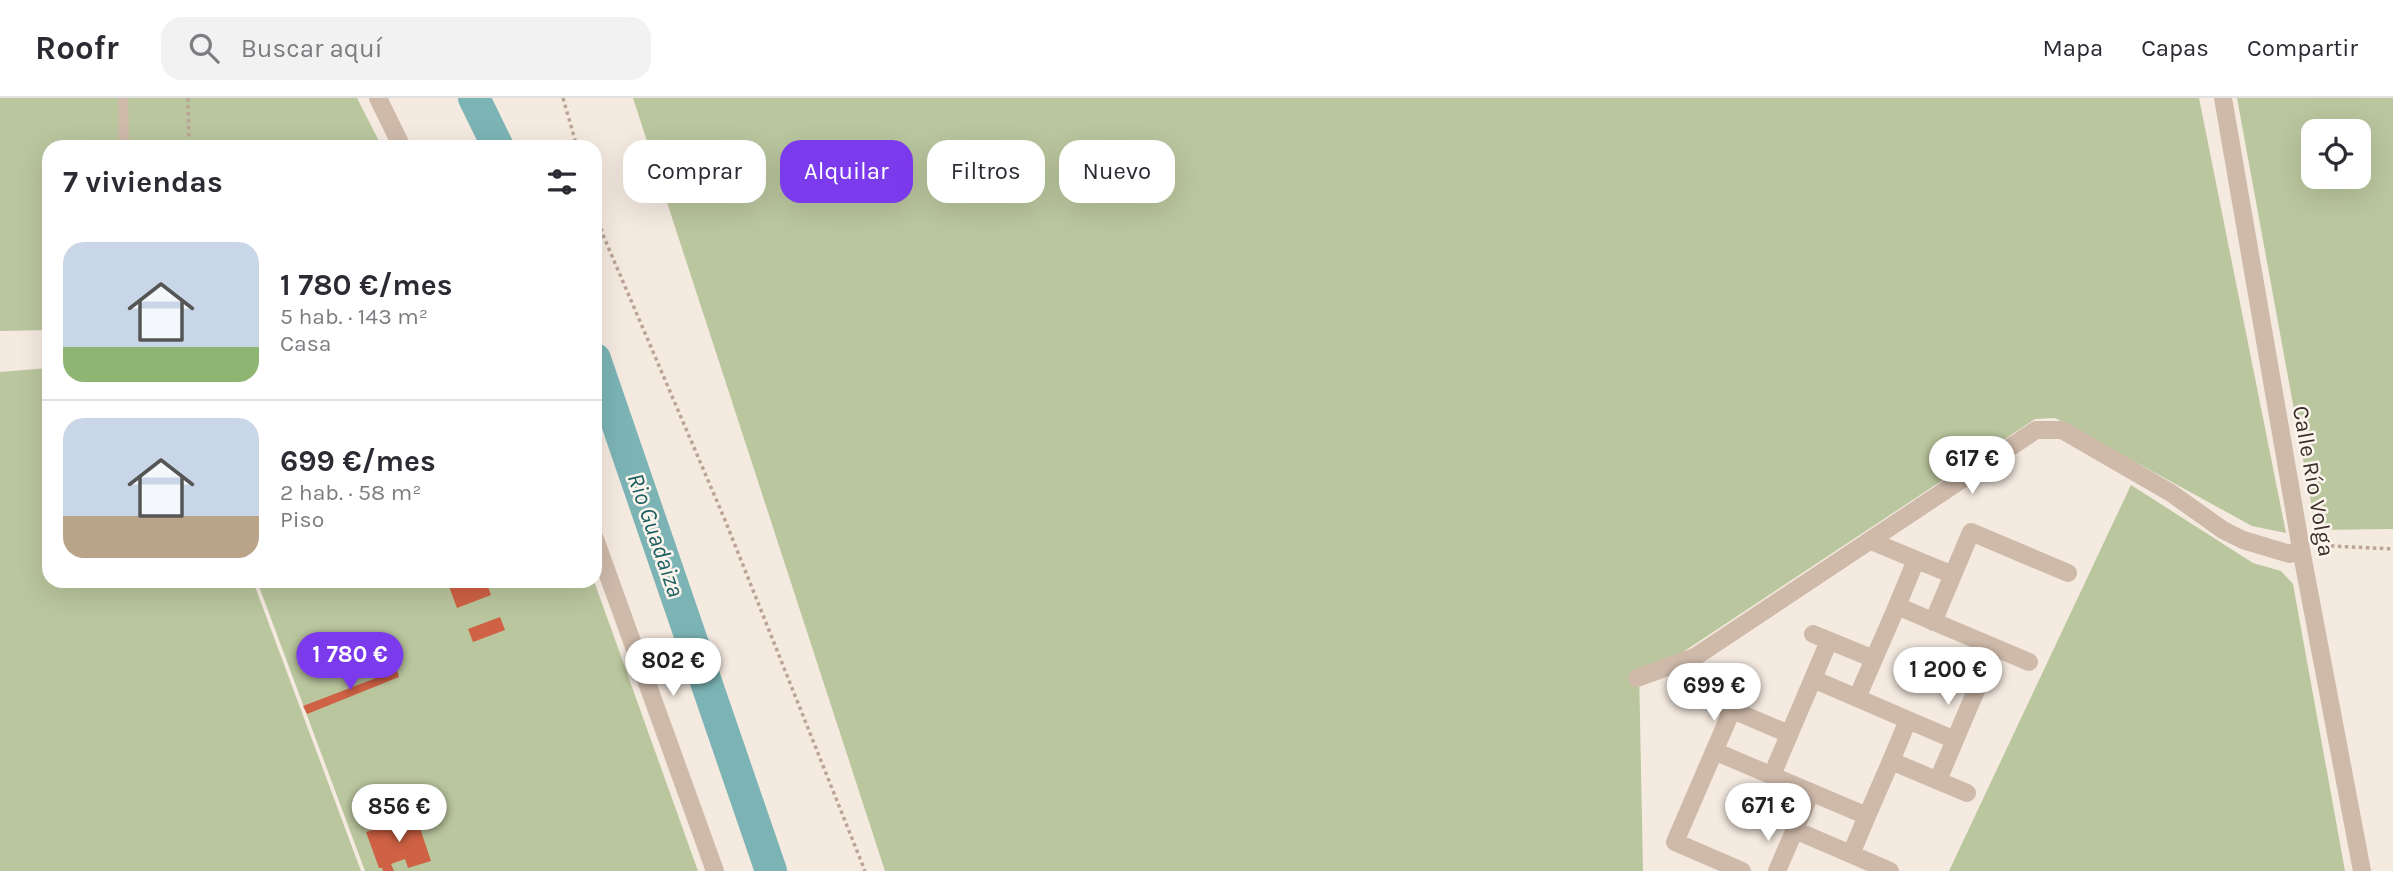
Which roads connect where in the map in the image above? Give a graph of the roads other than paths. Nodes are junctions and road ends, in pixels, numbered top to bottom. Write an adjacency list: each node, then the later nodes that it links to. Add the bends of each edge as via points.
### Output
1 (123, 98): 4 (lane)
2 (378, 98): 5 (street)
3 (2223, 98): 7 (street, Calle Río Volga)
4 (124, 140)
5 (399, 140)
6 (1871, 541): 7 (street, via 2036,430 2062,430 2243,540 2290,554); 9 (street); 17 (street, via 1695,657)
7 (2301, 549): 38 (street, Calle Río Volga)
8 (602, 558): 35 (street)
9 (1916, 560): 11 (street); 12 (street)
10 (2068, 573): 11 (street, via 1971,532)
11 (1953, 575): 13 (street)
12 (1897, 606): 13 (street); 15 (street)
13 (1933, 622): 14 (street)
14 (1994, 648): 16 (street); 24 (street)
15 (1874, 659): 19 (street, via 1821,637); 20 (street)
16 (2029, 662)
17 (1679, 663): 18 (street); 21 (street, via 1702,697)
18 (1637, 678)
19 (1812, 679): 20 (street); 23 (street)
20 (1857, 698): 22 (street)
21 (1732, 710): 23 (street); 25 (street)
22 (1908, 720): 24 (street); 26 (street)
23 (1789, 734): 27 (street)
24 (1955, 740): 28 (street)
25 (1714, 751): 27 (street); 34 (street, via 1675,842)
26 (1891, 761): 28 (street); 31 (street)
27 (1772, 775): 29 (street)
28 (1938, 780): 30 (street)
29 (1811, 792): 31 (street); 32 (street)
30 (1968, 793)
31 (1867, 816): 33 (street)
32 (1795, 830): 33 (street); 36 (street)
33 (1851, 854): 37 (street)
34 (1731, 869)
35 (715, 871)
36 (1777, 871)
37 (1891, 871)
38 (2362, 871)

